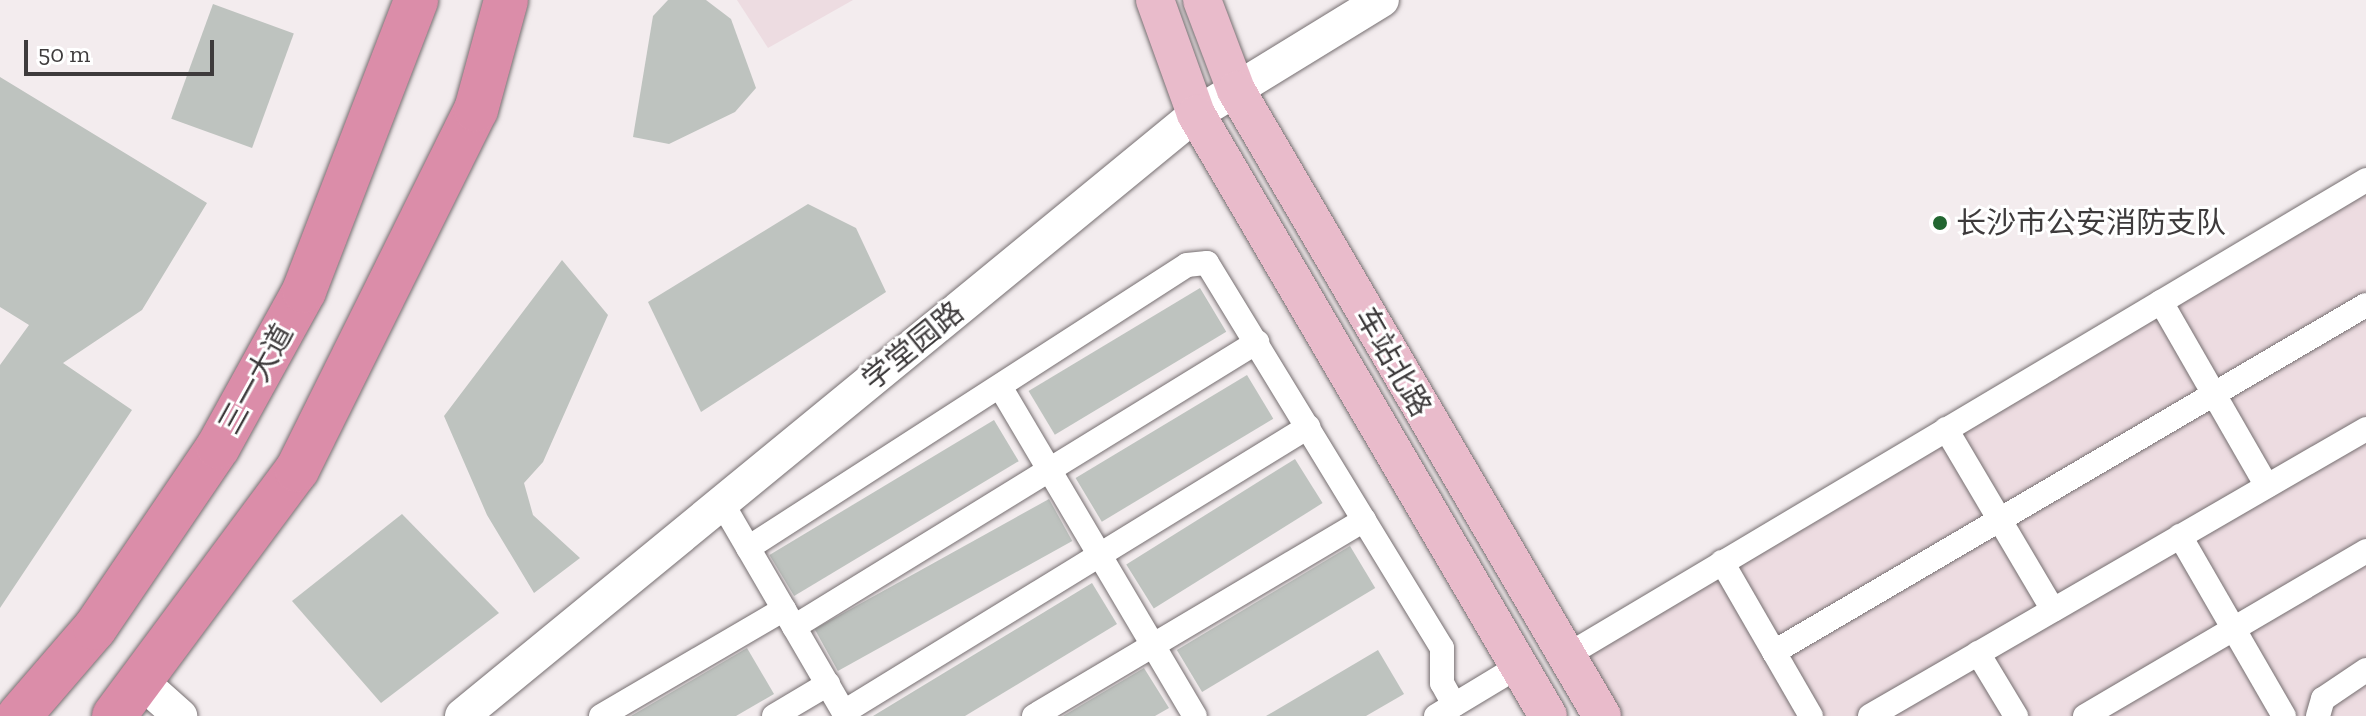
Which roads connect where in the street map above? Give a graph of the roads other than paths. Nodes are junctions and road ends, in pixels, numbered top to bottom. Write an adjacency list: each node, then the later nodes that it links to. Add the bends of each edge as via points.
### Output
1 (416, 0): 40 (highway, 三一大道, via 304,291 218,447 95,628)
2 (506, 0): 36 (highway, via 476,110 297,470)
3 (1155, 0): 7 (main road, 车站北路)
4 (1202, 0): 6 (main road, 车站北路)
5 (1382, 0): 6 (street, 学堂园路)
6 (1236, 90): 7 (street, 学堂园路); 33 (main road, 车站北路)
7 (1196, 114): 19 (street, 学堂园路); 34 (main road, 车站北路)
8 (2366, 180): 9 (street)
9 (2161, 302): 12 (street); 15 (street)
10 (2366, 305): 12 (street)
11 (1257, 342): 14 (street); 17 (street); 23 (street, via 1214,269 1207,263 1187,265)
12 (2214, 393): 18 (street); 20 (street)
13 (1005, 395): 17 (street)
14 (1308, 427): 21 (street); 25 (street)
15 (1946, 429): 20 (street); 26 (street)
16 (2366, 429): 18 (street)
17 (1050, 470): 25 (street); 28 (street)
18 (2267, 486): 22 (street)
19 (722, 503): 23 (street); 43 (street, 学堂园路)
20 (1999, 518): 27 (street); 31 (street)
21 (1364, 520): 30 (street); 38 (street, via 1442,648)
22 (2180, 536): 27 (street); 29 (street)
23 (748, 548): 28 (street)
24 (2366, 551): 29 (street)
25 (1100, 556): 30 (street); 39 (street)
26 (1722, 562): 31 (street); 33 (street)
27 (2053, 610): 32 (street)
28 (789, 618): 37 (street); 44 (street)
29 (2233, 628): 53 (street); 54 (street)
30 (1153, 645): 46 (street); 47 (street)
31 (1774, 652): 50 (street)
32 (1978, 653): 51 (street); 52 (street)
33 (1566, 656): 49 (main road, 车站北路)
34 (1519, 666): 38 (street); 48 (main road, 车站北路)
35 (2366, 670): 55 (street, via 2323,699)
36 (143, 683): 41 (highway); 42 (street)
37 (828, 684): 39 (street); 45 (street)
38 (1445, 711)
39 (845, 714)
40 (19, 716)
41 (114, 716)
42 (180, 716)
43 (462, 716)
44 (601, 716)
45 (774, 716)
46 (1034, 716)
47 (1195, 716)
48 (1548, 716)
49 (1602, 716)
50 (1811, 716)
51 (1870, 716)
52 (2016, 716)
53 (2085, 716)
54 (2284, 716)
55 (2317, 716)

